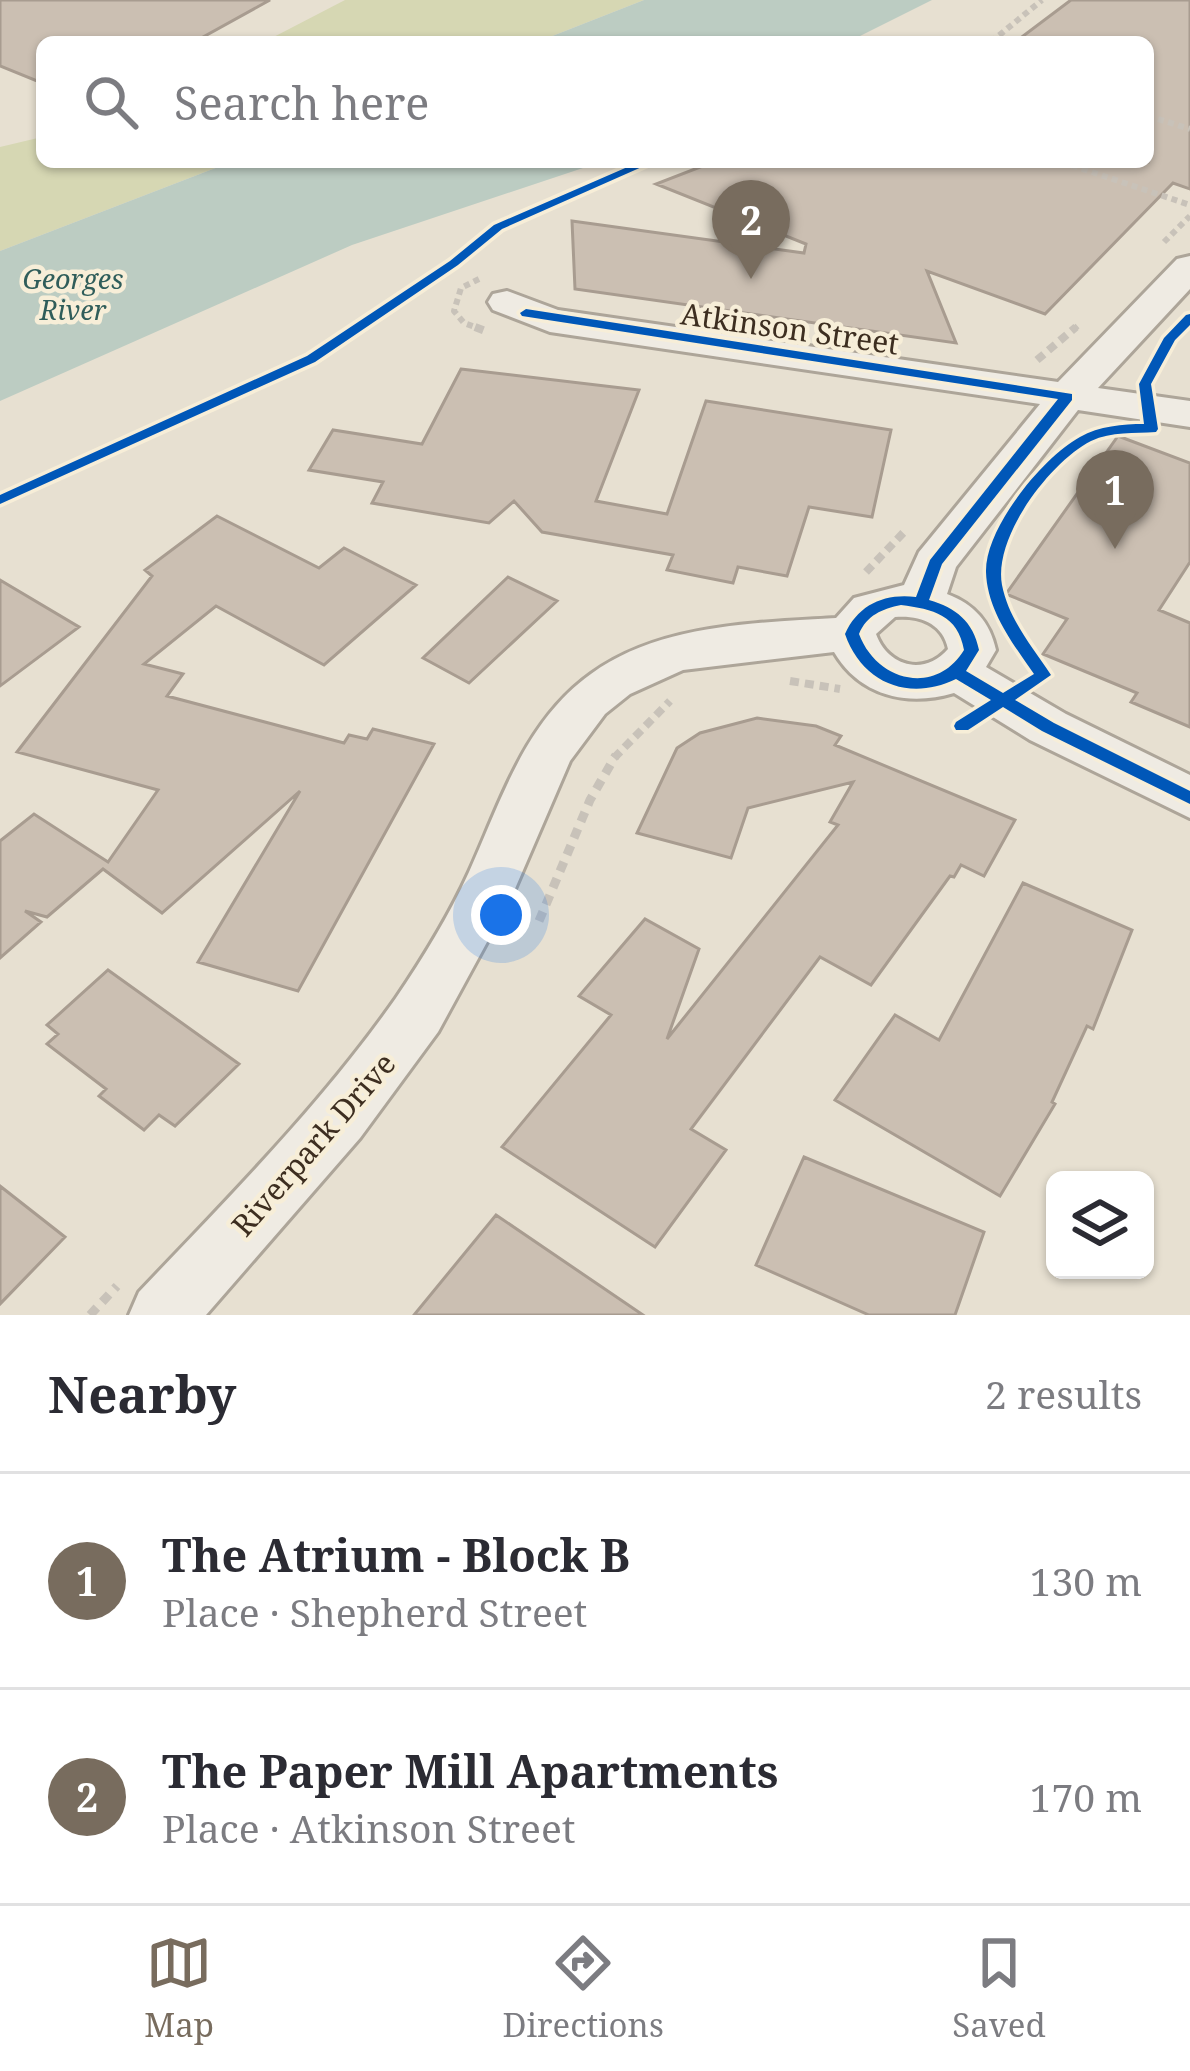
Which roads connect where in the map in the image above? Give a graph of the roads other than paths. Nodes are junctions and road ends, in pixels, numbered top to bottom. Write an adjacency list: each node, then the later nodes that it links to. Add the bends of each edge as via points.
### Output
1 (1175, 257): 3 (street)
2 (494, 311): 3 (street, Atkinson Street)
3 (1067, 397): 4 (street, Atkinson Street); 5 (street, via 935,562)
4 (1190, 414)
5 (921, 602): 6 (street); 7 (street, via 965,626 972,650)
6 (852, 607): 7 (street, via 861,659 889,678 926,683); 9 (street, Riverpark Drive, via 648,663 567,724 427,1004 369,1087)
7 (958, 673): 8 (street)
8 (1190, 798)
9 (144, 1296)

